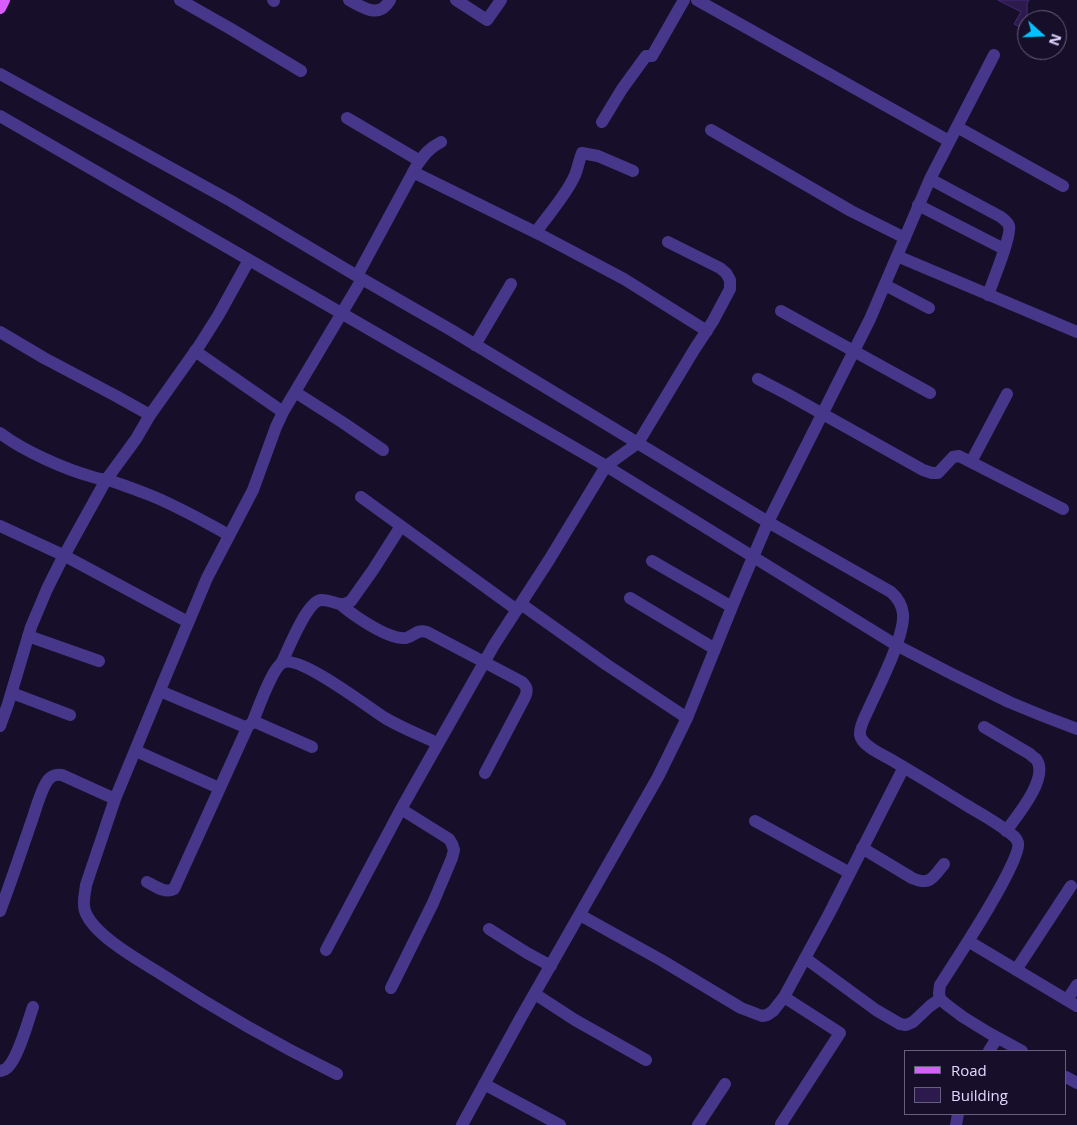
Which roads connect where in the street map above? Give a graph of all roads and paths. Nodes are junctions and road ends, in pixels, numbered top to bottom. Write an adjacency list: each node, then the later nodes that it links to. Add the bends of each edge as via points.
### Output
1 (4, 0): 9 (main road)
2 (180, 0): 11 (street)
3 (349, 0): 4 (street, via 380,11)
4 (390, 0)
5 (456, 0): 6 (street, via 487,20)
6 (501, 0)
7 (684, 0): 15 (street, via 652,56 646,56)
8 (697, 0): 18 (street)
9 (0, 8)
10 (994, 55): 16 (street)
11 (301, 71)
12 (0, 74): 31 (street, via 231,200)
13 (0, 116): 30 (street)
14 (347, 118): 20 (street)
15 (602, 122)
16 (957, 127): 18 (street); 23 (street)
17 (711, 130): 26 (street, via 851,211)
18 (949, 141): 22 (street)
19 (441, 142): 20 (street, via 433,146)
20 (416, 166): 25 (street); 31 (street)
21 (633, 171): 25 (street, via 582,153 575,175)
22 (930, 179): 24 (street); 28 (street, via 1001,217 1009,226)
23 (1063, 186)
24 (918, 205): 26 (street); 28 (street)
25 (536, 232): 38 (street, via 624,279)
26 (905, 238): 29 (street)
27 (668, 242): 38 (street, via 720,268 730,280 730,289)
28 (1004, 249): 34 (street)
29 (897, 256): 33 (street); 34 (street)
30 (249, 260): 37 (street); 42 (street)
31 (359, 278): 37 (street); 41 (street)
32 (511, 284): 41 (street)
33 (885, 285): 35 (street); 43 (street)
34 (988, 295): 40 (street)
35 (929, 308)
36 (781, 311): 43 (street)
37 (341, 314): 45 (street); 55 (street)
38 (707, 331): 52 (street)
39 (0, 332): 50 (street)
40 (1077, 332)
41 (475, 345): 52 (street)
42 (195, 351): 48 (street); 50 (street)
43 (854, 351): 46 (street); 49 (street)
44 (758, 379): 49 (street)
45 (295, 392): 48 (street); 53 (street)
46 (930, 393)
47 (1006, 394): 54 (street)
48 (283, 412): 62 (street, via 253,490)
49 (823, 414): 54 (street, via 932,473 938,473 953,457 959,456); 59 (street)
50 (150, 415): 56 (street)
51 (0, 433): 56 (street, via 56,463)
52 (638, 443): 55 (street); 59 (street)
53 (383, 450)
54 (971, 462): 58 (street)
55 (606, 466): 64 (street); 68 (street)
56 (106, 480): 62 (street, via 180,508); 63 (street)
57 (361, 497): 61 (street)
58 (1063, 509)
59 (768, 522): 64 (street); 72 (street, via 898,598 903,615)
60 (0, 526): 63 (street)
61 (401, 526): 67 (street, via 351,601); 68 (street)
62 (229, 535): 70 (street)
63 (65, 556): 70 (street); 71 (street)
64 (754, 557): 69 (street); 72 (street)
65 (652, 561): 69 (street)
66 (630, 598): 73 (street)
67 (340, 604): 75 (street, via 322,599 316,601); 76 (street, via 359,619 386,633 405,638 422,631)
68 (519, 607): 76 (street); 80 (street)
69 (732, 607): 73 (street)
70 (188, 622): 77 (street)
71 (28, 636): 74 (street); 78 (street)
72 (896, 645): 84 (street, via 1009,702); 88 (street, via 860,729 860,736 872,748)
73 (715, 649): 80 (street)
74 (99, 661)
75 (282, 662): 81 (street); 85 (street, via 297,663 348,692 391,722)
76 (484, 662): 85 (street); 89 (street, via 522,682 527,692)
77 (160, 691): 81 (street, via 240,726); 87 (street)
78 (12, 693): 79 (street); 82 (street)
79 (70, 715)
80 (687, 718): 103 (street, via 658,777)
81 (251, 724): 86 (street); 90 (street)
82 (0, 726)
83 (984, 727): 94 (street, via 1030,754 1039,765 1037,783)
84 (1077, 729)
85 (437, 743): 92 (street)
86 (312, 747)
87 (136, 751): 90 (street); 91 (street)
88 (904, 767): 94 (street); 95 (street)
89 (485, 774)
90 (219, 788): 100 (street, via 174,889 166,891)
91 (115, 799): 99 (street, via 67,777 53,776 46,784); 122 (street, via 86,885 85,912 94,925 127,952 224,1013)
92 (401, 809): 106 (street); 111 (street, via 448,839 454,850 444,878)
93 (755, 821): 98 (street)
94 (1006, 830): 105 (street, via 1017,841 1016,856)
95 (862, 848): 96 (street, via 920,882 931,879); 98 (street)
96 (944, 864)
97 (0, 872): 99 (street)
98 (850, 873): 107 (street)
99 (12, 877): 102 (street)
100 (147, 882)
101 (1071, 886): 109 (street)
102 (0, 909)
103 (580, 915): 108 (street); 113 (street, via 754,1014 768,1015)
104 (489, 929): 108 (street)
105 (968, 941): 109 (street); 114 (street, via 940,985)
106 (326, 950)
107 (805, 958): 113 (street); 114 (street, via 900,1024 913,1022)
108 (551, 966): 112 (street)
109 (1016, 970): 115 (street)
110 (1077, 985): 115 (street)
111 (391, 988)
112 (535, 994): 120 (street); 123 (street)
113 (784, 997): 125 (street, via 840,1033)
114 (940, 999): 117 (street)
115 (1072, 1003)
116 (33, 1007): 121 (street, via 12,1064)
117 (997, 1038): 118 (street); 119 (street)
118 (990, 1050)
119 (1020, 1050)
120 (646, 1060)
121 (0, 1071)
122 (337, 1074)
123 (484, 1084): 126 (street); 127 (street)
124 (725, 1084): 128 (street)
125 (781, 1124)
126 (462, 1125)
127 (560, 1125)
128 (698, 1125)

